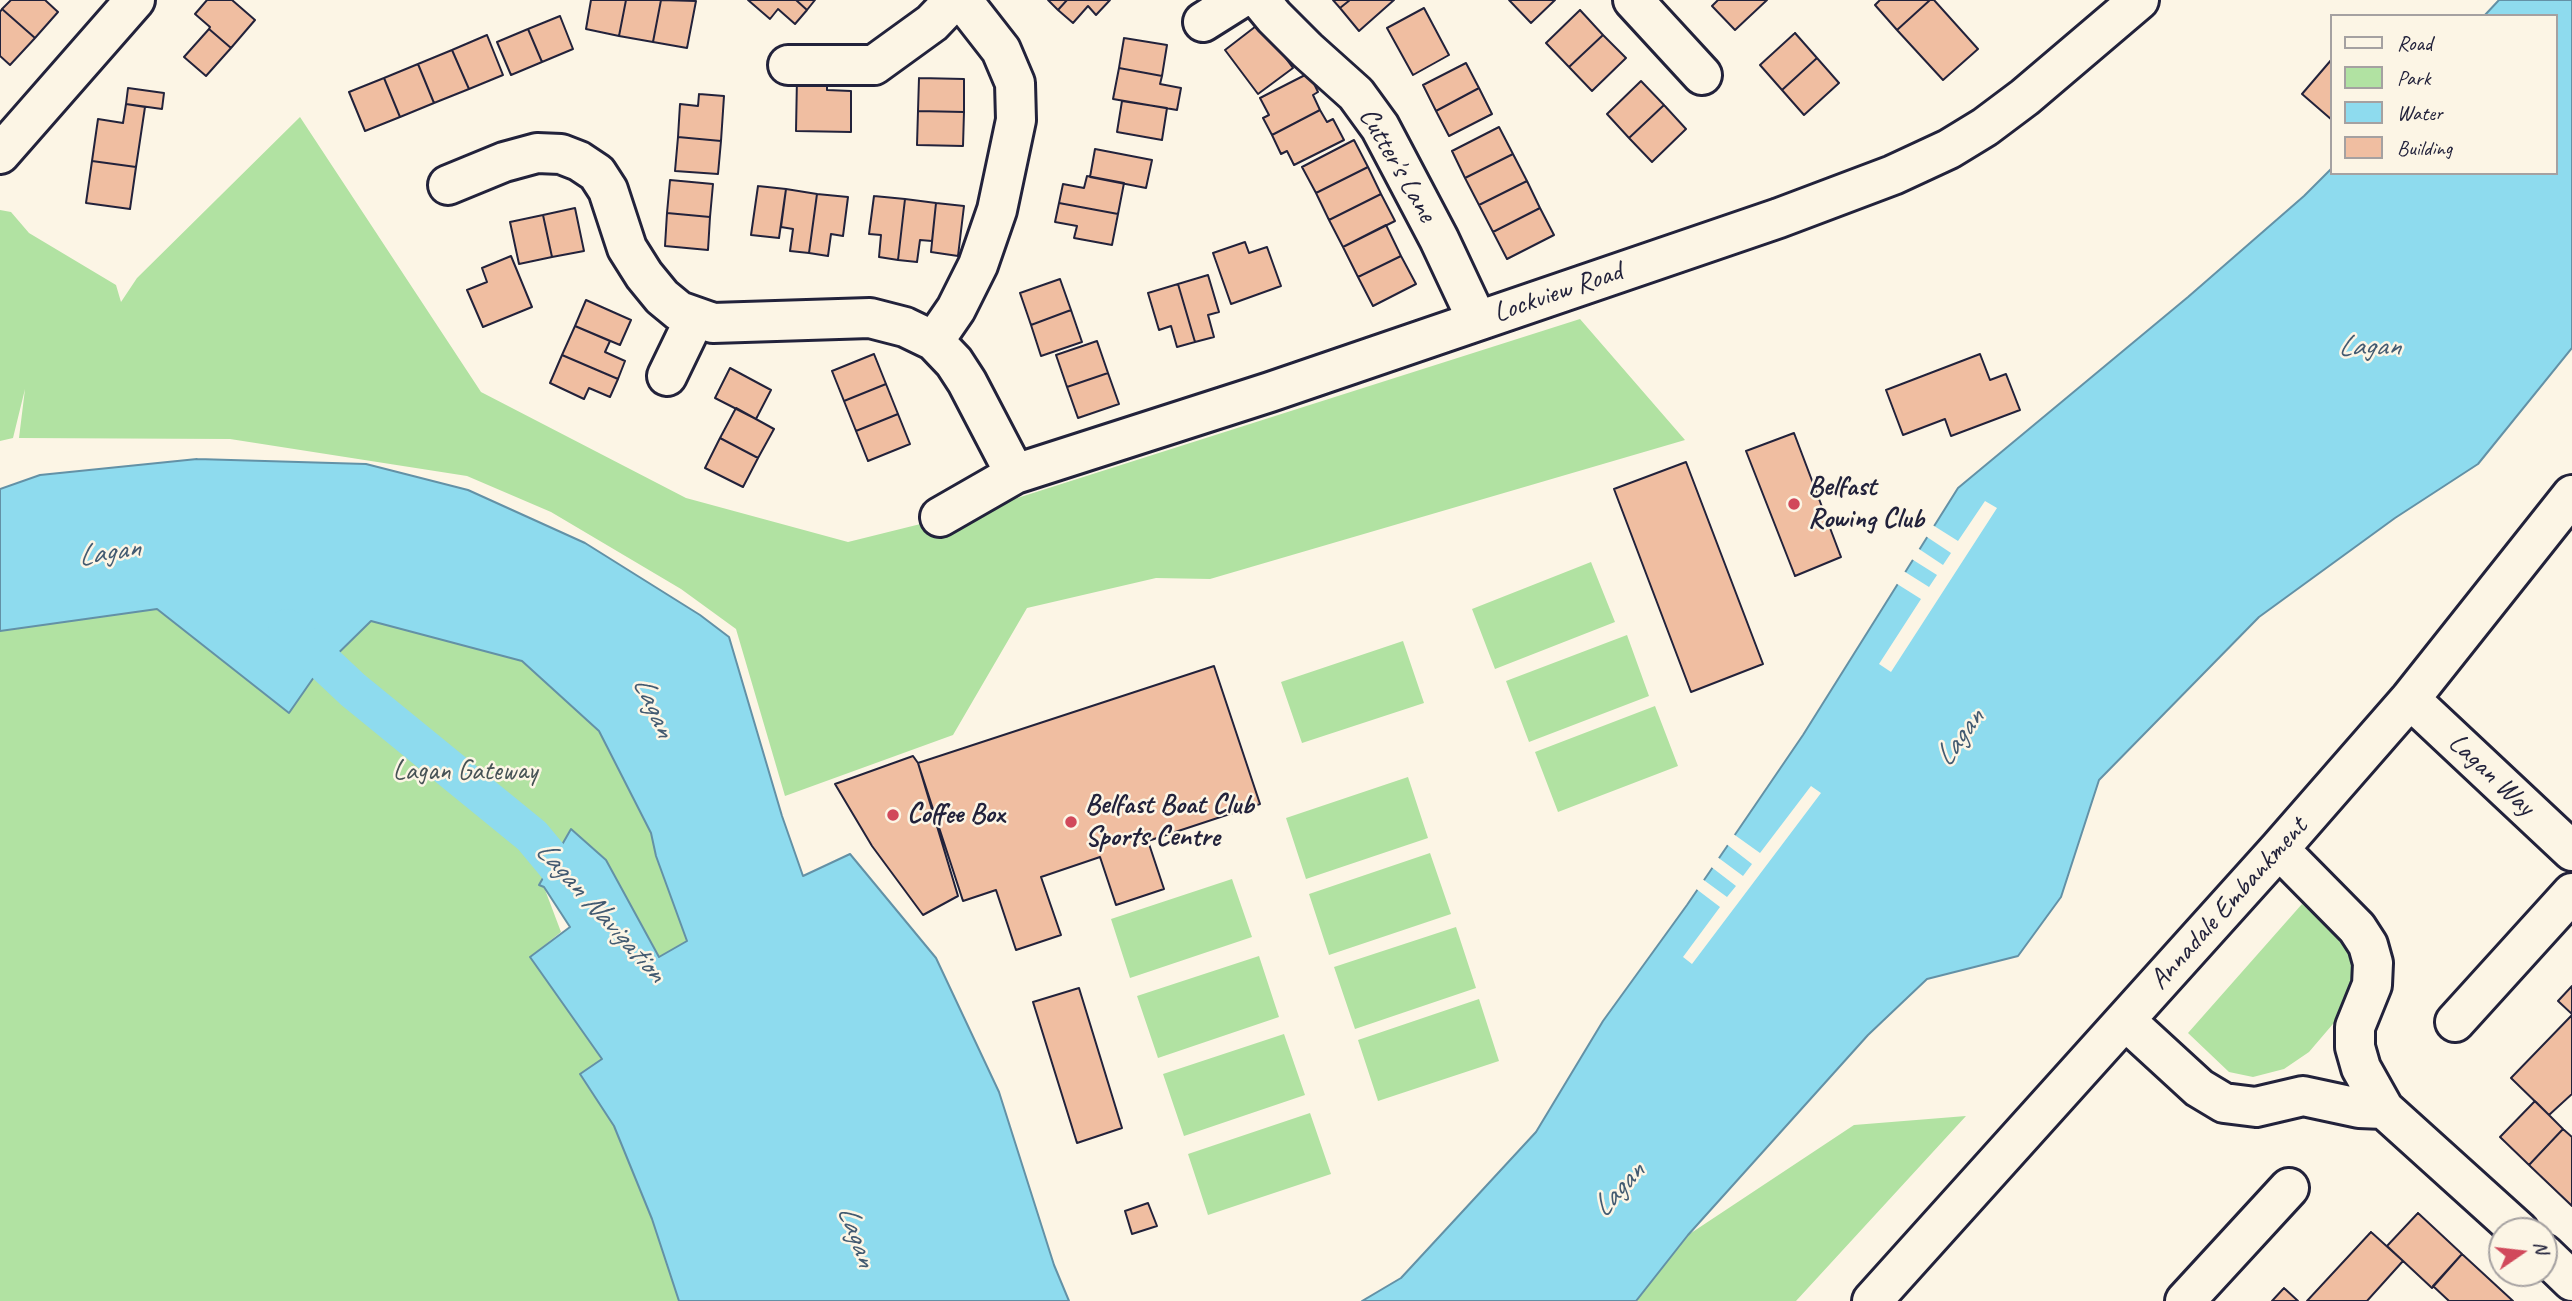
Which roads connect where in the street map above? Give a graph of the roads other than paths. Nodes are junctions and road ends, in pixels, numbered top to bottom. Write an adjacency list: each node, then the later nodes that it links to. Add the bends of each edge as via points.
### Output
1 (135, 0): 11 (street)
2 (954, 0): 9 (street, via 932,23 874,65)
3 (962, 0): 15 (street, via 1001,50 1014,83 1016,120 997,210 978,265)
4 (1238, 0): 8 (street)
5 (1260, 0): 14 (street, Cutter's Lane, via 1356,94 1380,127)
6 (1633, 0): 10 (street)
7 (2139, 0): 14 (street, Lockview Road, via 2025,97 1949,149 1779,218)
8 (1203, 22)
9 (788, 65)
10 (1702, 75)
11 (0, 154)
12 (448, 185): 13 (street, via 537,153 561,154 579,161 597,173 608,190 626,248 644,275 662,298)
13 (695, 318): 15 (street, via 713,323 870,318); 16 (street)
14 (1478, 320): 17 (street, Lockview Road, via 1270,393)
15 (934, 341): 17 (street, via 967,382)
16 (667, 376)
17 (1015, 474): 19 (street, Lockview Road)
18 (2572, 495): 20 (street, Annadale Embankment)
19 (940, 517)
20 (2410, 699): 21 (street, Annadale Embankment); 22 (street, Lagan Way)
21 (2279, 849): 24 (street, Annadale Embankment); 26 (street, via 2368,945 2372,985 2355,1027 2355,1047 2361,1069)
22 (2572, 851)
23 (2572, 893): 25 (street)
24 (2126, 1021): 26 (street, via 2199,1088 2224,1103 2256,1107 2303,1096); 31 (street, Annadale Embankment)
25 (2455, 1021)
26 (2384, 1109): 28 (street)
27 (2289, 1188): 32 (street)
28 (2504, 1217)
29 (2558, 1268): 30 (street)
30 (2572, 1281)
31 (1872, 1301)
32 (2185, 1301)

